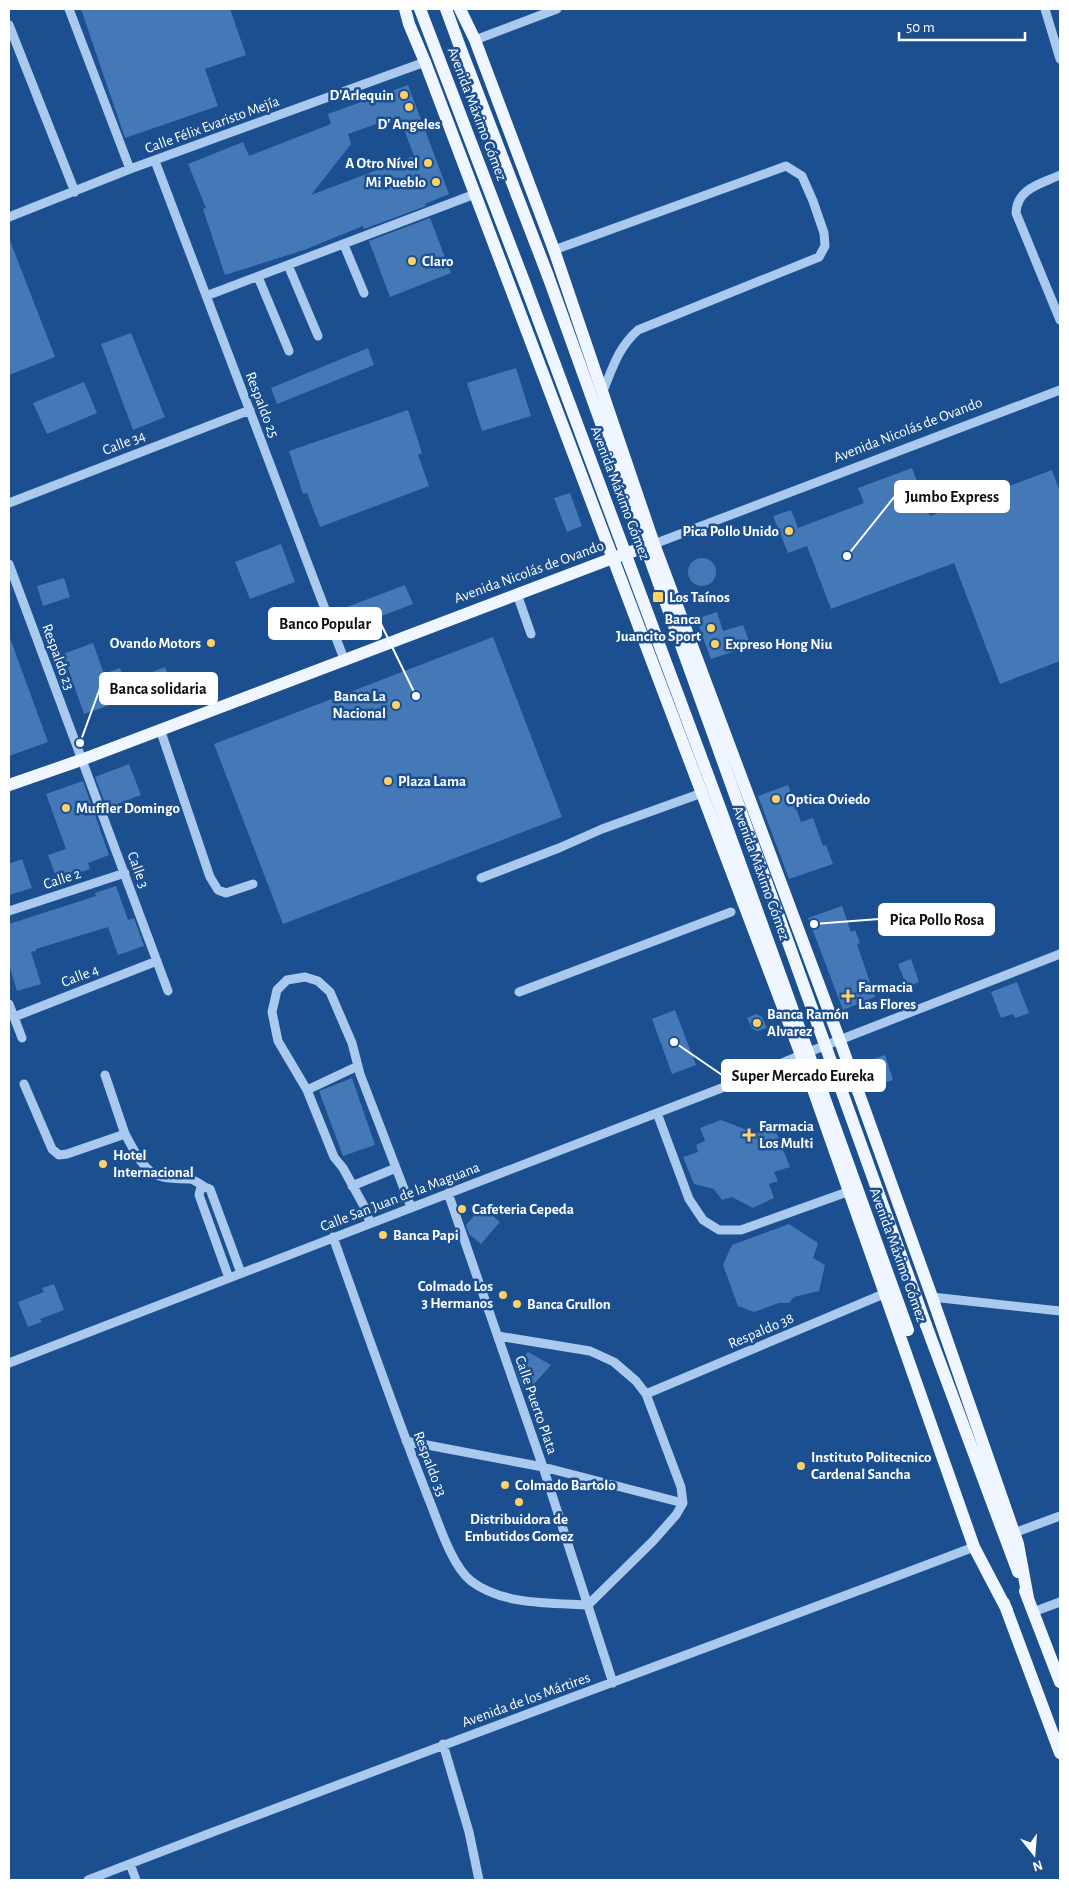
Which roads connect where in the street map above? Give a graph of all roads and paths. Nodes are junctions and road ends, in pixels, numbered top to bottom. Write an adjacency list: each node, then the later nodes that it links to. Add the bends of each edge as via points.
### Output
1 (70, 9): 13 (street)
2 (405, 9): 11 (main road)
3 (420, 9): 86 (main road, Avenida Máximo Gómez, bridge, via 716,796)
4 (446, 9): 83 (main road, Avenida Máximo Gómez, bridge, via 548,276 926,1325)
5 (460, 9): 9 (main road)
6 (557, 9): 9 (street)
7 (1045, 9): 10 (street)
8 (9, 25): 15 (street)
9 (476, 40): 19 (main road)
10 (1060, 59)
11 (425, 62): 12 (street, Calle Félix Evaristo Mejía); 16 (main road)
12 (155, 161): 13 (street, Calle Félix Evaristo Mejía); 23 (street, Respaldo 25)
13 (130, 169): 15 (street, Calle Félix Evaristo Mejía)
14 (1060, 175): 24 (street, via 1028,189 1016,202 1016,213)
15 (75, 192): 17 (street, Calle Félix Evaristo Mejía)
16 (475, 194): 18 (street); 32 (main road)
17 (9, 217)
18 (344, 245): 20 (street); 22 (street)
19 (554, 250): 28 (main road); 28 (street, via 786,166 802,176 813,201 824,233 825,246 819,257 638,330 626,341)
20 (288, 266): 21 (street); 25 (street)
21 (258, 277): 23 (street); 26 (street)
22 (364, 293)
23 (206, 296): 29 (street, Respaldo 25)
24 (1060, 320)
25 (318, 336)
26 (289, 351)
27 (1060, 390): 31 (street, Avenida Nicolás de Ovando)
28 (603, 391): 31 (main road)
29 (250, 410): 30 (street, Calle 34); 36 (street, Respaldo 25)
30 (9, 503)
31 (654, 544): 32 (main road, Avenida Nicolás de Ovando); 53 (main road)
32 (613, 558): 34 (main road, Avenida Nicolás de Ovando); 40 (main road)
33 (9, 564): 38 (street, Respaldo 23)
34 (517, 594): 35 (street); 36 (main road, Avenida Nicolás de Ovando)
35 (531, 634)
36 (344, 659): 37 (main road, Avenida Nicolás de Ovando)
37 (160, 730): 38 (main road, Avenida Nicolás de Ovando); 43 (street, via 210,877 218,890 226,893)
38 (81, 760): 39 (main road, Avenida Nicolás de Ovando); 41 (street, Calle 3)
39 (9, 785)
40 (702, 793): 42 (street); 54 (main road)
41 (125, 872): 44 (street, Calle 2); 47 (street, Calle 3)
42 (481, 878)
43 (253, 884)
44 (9, 911)
45 (731, 912): 49 (street)
46 (1060, 954): 53 (street)
47 (157, 962): 48 (street, Calle 3); 51 (street, Calle 4)
48 (168, 991)
49 (519, 992)
50 (9, 1004): 51 (street)
51 (14, 1017): 52 (street)
52 (22, 1038)
53 (840, 1041): 54 (street, Calle San Juan de la Maguana); 72 (main road)
54 (801, 1055): 59 (street, Calle San Juan de la Maguana); 64 (main road)
55 (358, 1066): 58 (street); 58 (street, via 352,1042 330,992 318,981 304,978 287,980 277,990 272,1012 275,1032); 61 (street)
56 (105, 1075): 60 (street)
57 (24, 1084): 60 (street, via 52,1149 60,1155)
58 (307, 1090): 62 (street, via 334,1157)
59 (657, 1113): 64 (street, via 689,1199 703,1220 719,1230 741,1230); 65 (street, Calle San Juan de la Maguana)
60 (125, 1134): 63 (street, via 147,1169 159,1177 191,1179)
61 (396, 1168): 62 (street); 66 (street)
62 (352, 1186): 67 (street)
63 (201, 1187): 69 (street, via 210,1189 214,1197); 70 (street, via 199,1195)
64 (850, 1191): 71 (main road)
65 (448, 1193): 66 (street, Calle San Juan de la Maguana); 74 (street, Calle Puerto Plata)
66 (411, 1207): 67 (street, Calle San Juan de la Maguana)
67 (370, 1223): 68 (street, Calle San Juan de la Maguana)
68 (333, 1237): 69 (street, Calle San Juan de la Maguana); 77 (street, Respaldo 33)
69 (241, 1273): 70 (street, Calle San Juan de la Maguana)
70 (229, 1278): 75 (street, Calle San Juan de la Maguana)
71 (886, 1293): 76 (street, Respaldo 38); 82 (main road)
72 (932, 1297): 73 (street); 81 (main road)
73 (1060, 1311)
74 (498, 1336): 76 (street, via 590,1351 614,1362 636,1380); 78 (street, Calle Puerto Plata)
75 (9, 1364)
76 (646, 1394): 79 (street, via 681,1486)
77 (406, 1441): 78 (street); 85 (street, Respaldo 33, via 452,1557 469,1580 487,1591 513,1599)
78 (543, 1468): 79 (street); 85 (street, Calle Puerto Plata)
79 (683, 1503): 85 (street, via 653,1541)
80 (1060, 1516): 81 (street)
81 (1014, 1533): 83 (main road)
82 (974, 1547): 86 (main road); 89 (street, Avenida de los Mártires)
83 (1028, 1598): 87 (main road, Avenida Máximo Gómez)
84 (1060, 1602): 87 (street)
85 (588, 1605): 89 (street, Calle Puerto Plata)
86 (1007, 1610): 91 (main road, Avenida Máximo Gómez)
87 (1033, 1612): 88 (main road, Avenida Máximo Gómez)
88 (1060, 1682)
89 (613, 1684): 90 (street, Avenida de los Mártires)
90 (443, 1744): 92 (street, Avenida de los Mártires); 95 (street, via 469,1832)
91 (1060, 1753)
92 (130, 1864): 93 (street, Avenida de los Mártires); 94 (street)
93 (88, 1880)
94 (136, 1880)
95 (479, 1880)

